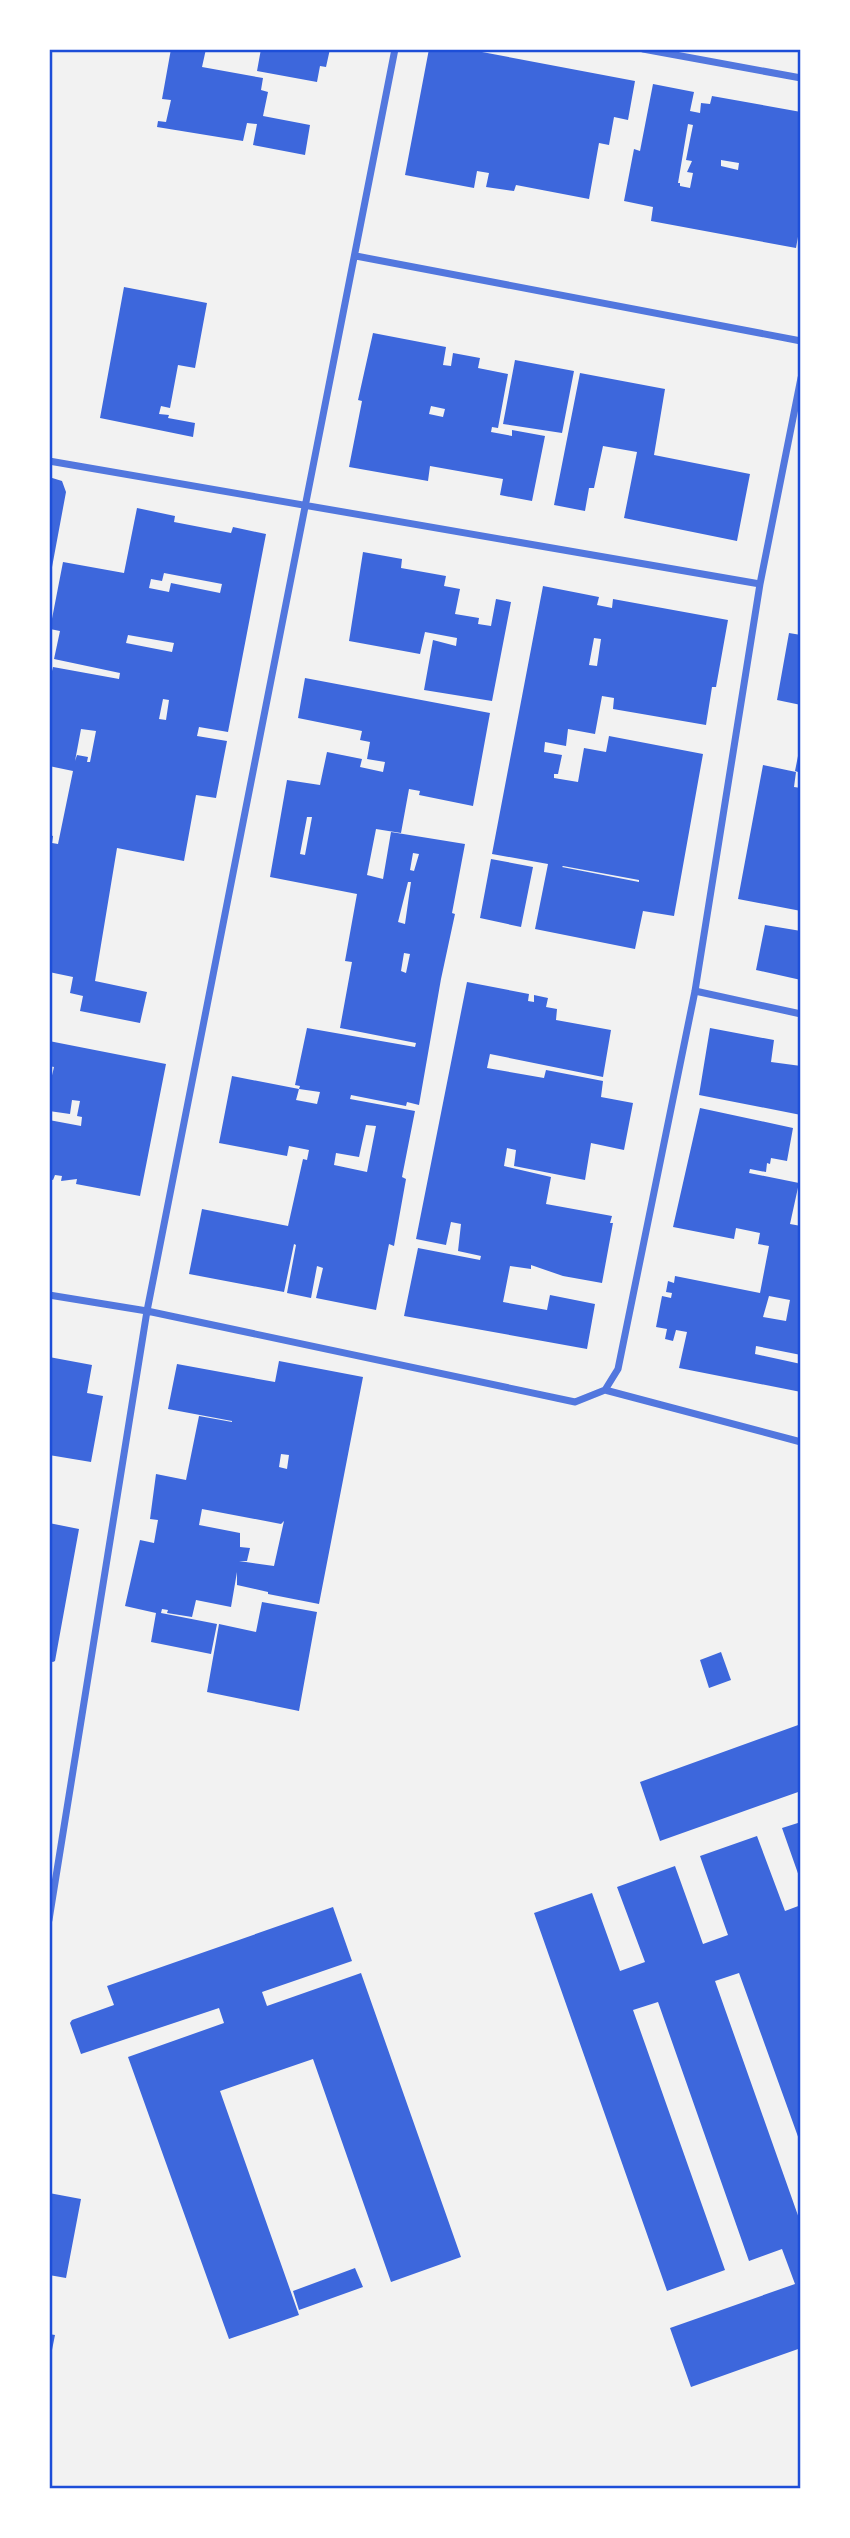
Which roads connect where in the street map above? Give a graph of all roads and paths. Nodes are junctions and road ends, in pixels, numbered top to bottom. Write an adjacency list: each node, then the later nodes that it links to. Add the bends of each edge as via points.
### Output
1 (395, 49): 4 (street)
2 (643, 49): 3 (street)
3 (801, 78)
4 (356, 256): 5 (street); 8 (street)
5 (801, 341)
6 (801, 378): 9 (street)
7 (49, 461): 8 (street)
8 (304, 504): 9 (street); 13 (street)
9 (760, 584): 10 (street)
10 (695, 991): 11 (street); 14 (street, via 618,1369)
11 (801, 1014)
12 (49, 1295): 13 (street)
13 (147, 1311): 14 (street, via 575,1402); 16 (street)
14 (605, 1390): 15 (street)
15 (801, 1442)
16 (49, 1920)

